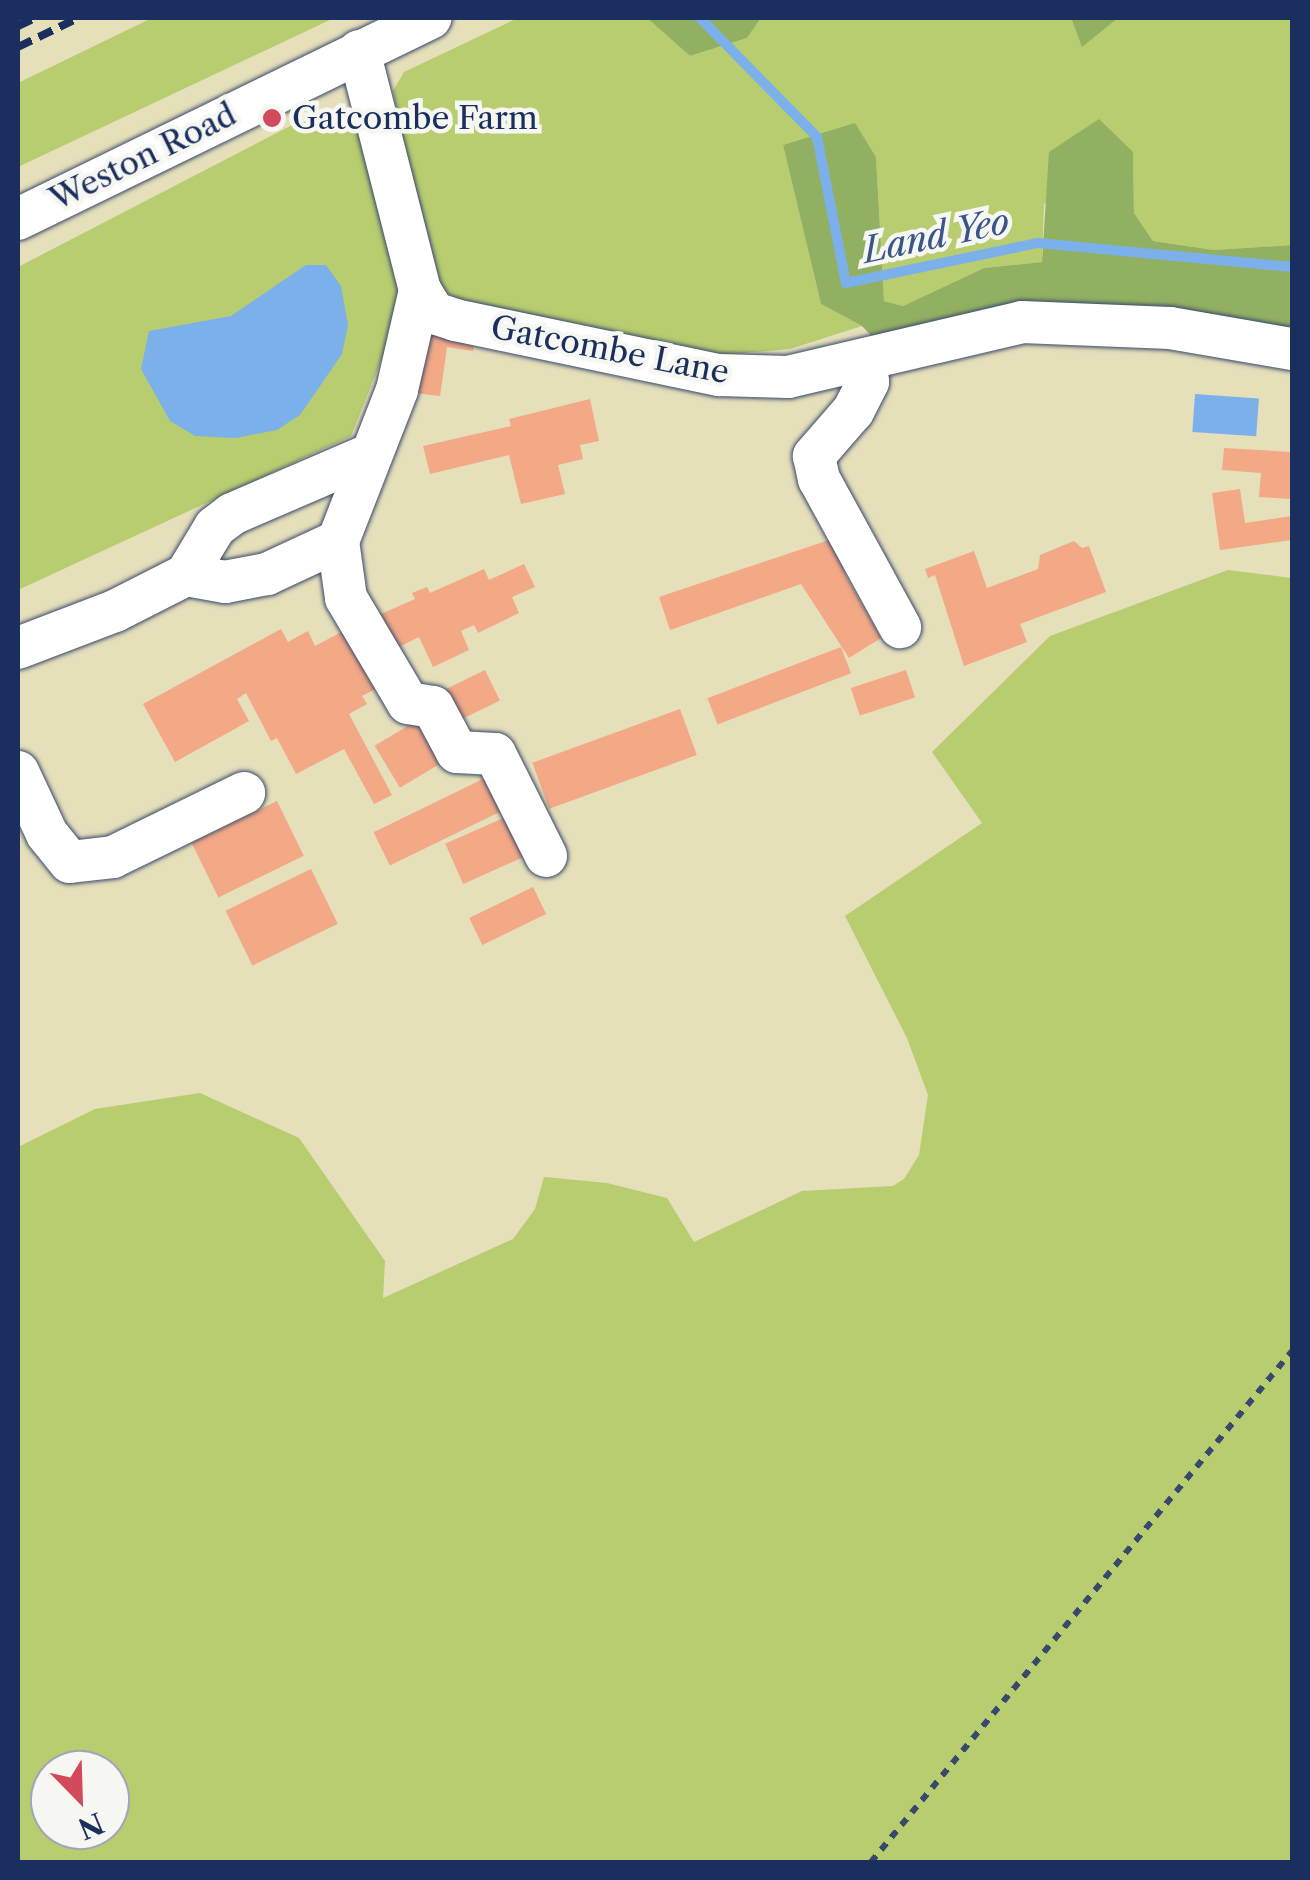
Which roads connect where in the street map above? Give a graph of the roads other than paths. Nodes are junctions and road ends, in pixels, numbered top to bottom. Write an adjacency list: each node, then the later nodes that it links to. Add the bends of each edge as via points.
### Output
1 (431, 18): 2 (street, Weston Road)
2 (359, 51): 3 (street, Weston Road); 4 (street)
3 (18, 219)
4 (420, 290): 6 (street, Gatcombe Lane, via 434,314 455,320 719,375 788,377); 7 (street, via 397,390)
5 (1292, 349): 6 (street, Gatcombe Lane, via 1170,328 1022,322)
6 (866, 359): 10 (street, via 868,382 854,410 814,456 819,479)
7 (369, 456): 8 (street); 9 (street, via 232,514 215,527)
8 (338, 541): 9 (street, via 267,574 225,582); 14 (street, via 346,598 408,704 433,706 457,752 495,754)
9 (186, 575): 11 (street)
10 (900, 627)
11 (18, 648)
12 (18, 772): 13 (street, via 48,834 70,862 113,857)
13 (244, 794)
14 (546, 856)

